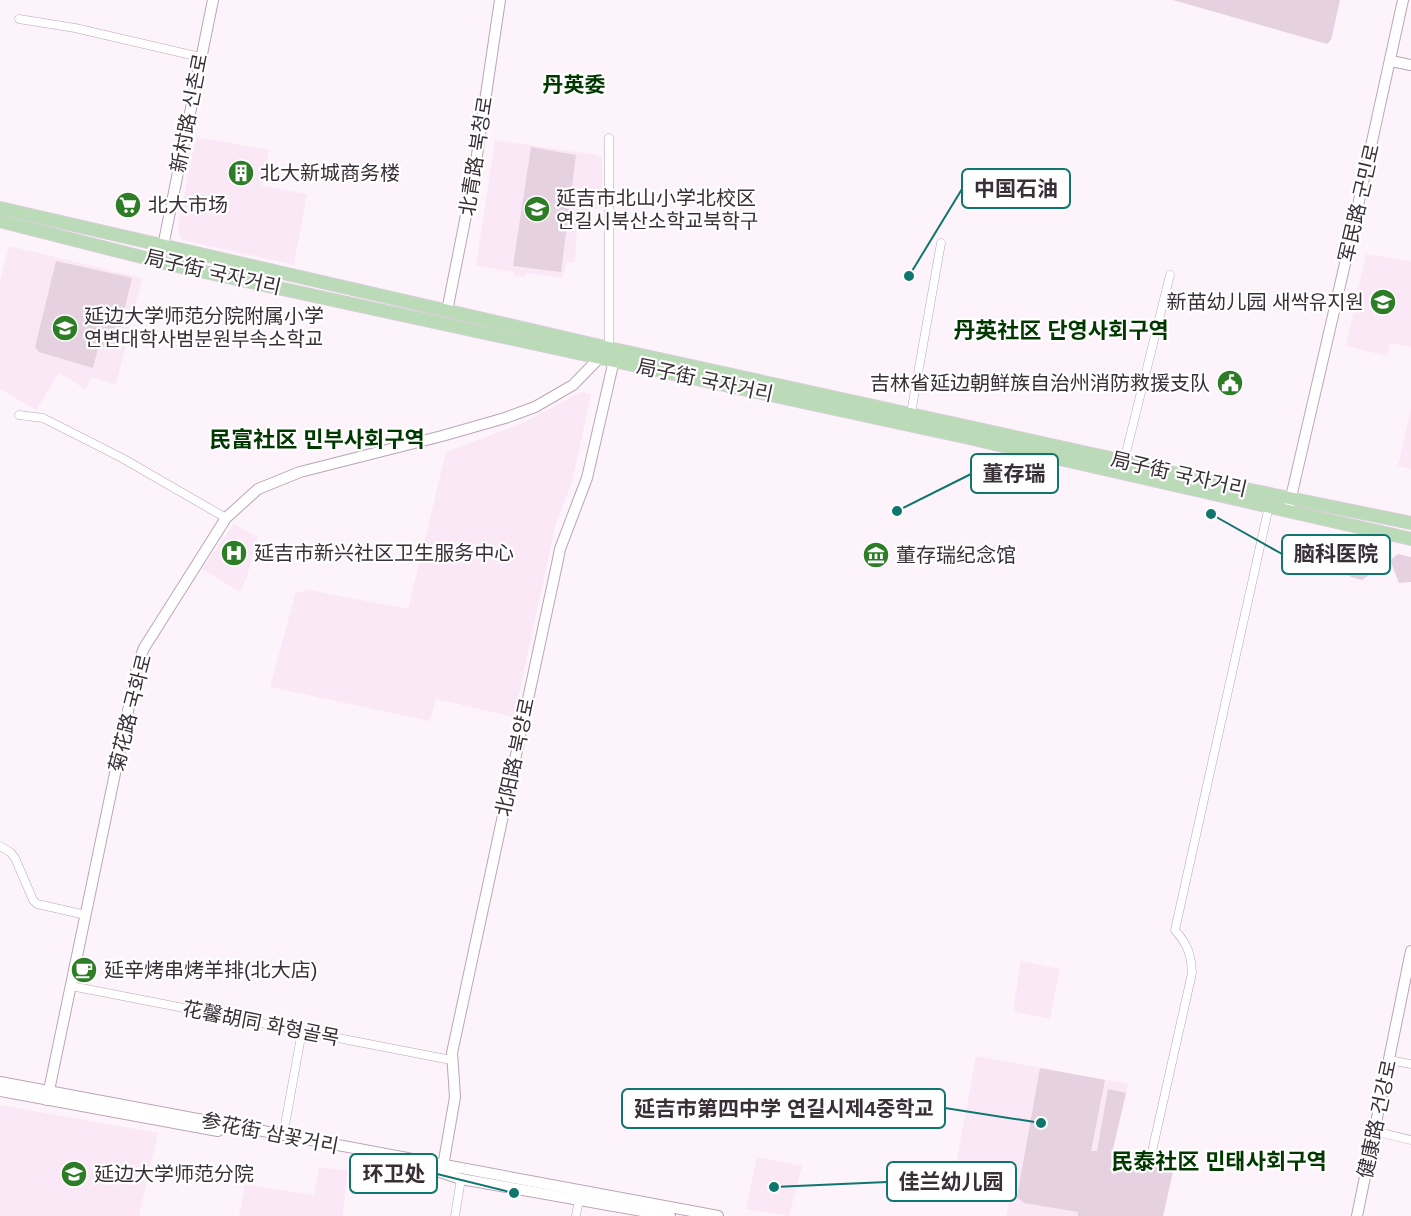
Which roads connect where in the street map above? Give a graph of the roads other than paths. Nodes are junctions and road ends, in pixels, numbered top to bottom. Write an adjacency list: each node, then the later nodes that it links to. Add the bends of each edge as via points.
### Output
1 (213, 0): 5 (street, 新村路 신촌로)
2 (500, 0): 15 (street, 北青路 북청로, via 473,184)
3 (1402, 0): 6 (street, 军民路 군민로)
4 (19, 19): 5 (street)
5 (200, 57): 12 (street, 新村路 신촌로)
6 (1391, 60): 7 (street); 22 (street, 军民路 군민로)
7 (1411, 65)
8 (609, 138): 16 (street)
9 (0, 208): 12 (main road, 局子街 국자거리)
10 (0, 221): 13 (main road, 局子街 국자거리)
11 (941, 243): 19 (street)
12 (162, 247): 13 (street, 新村路 신촌로); 15 (main road, 局子街 국자거리)
13 (160, 261): 17 (main road, 局子街 국자거리)
14 (1170, 275): 21 (street)
15 (447, 311): 16 (main road, 局子街 국자거리)
16 (609, 348): 17 (street, 菊花路 국화로); 18 (street); 19 (main road, 局子街 국자거리)
17 (599, 357): 18 (main road, 局子街 국자거리); 24 (street, 菊花路 국화로, via 573,385 535,407 276,480 258,489)
18 (614, 360): 23 (main road, 局子街 국자거리); 33 (street, 北阳路 북양로, via 587,478 560,549)
19 (911, 413): 21 (main road, 局子街 국자거리)
20 (19, 416): 24 (street, via 43,418)
21 (1124, 461): 22 (main road, 局子街 국자거리)
22 (1289, 505): 23 (main road, 局子街 국자거리); 25 (main road, 局子街 국자거리); 26 (main road, 局子街 국자거리)
23 (1269, 506): 42 (street, via 1175,930 1187,945 1192,973)
24 (226, 518): 28 (street, 菊花路 국화로, via 138,663)
25 (1411, 523)
26 (1411, 539)
27 (0, 846): 28 (street, via 15,858 37,904)
28 (86, 915): 31 (street, 菊花路 국화로)
29 (1411, 951): 30 (street, 健康路 건강로)
30 (1408, 977): 34 (street, 健康路 건강로)
31 (71, 986): 32 (street, 花馨胡同 화형골목); 38 (street, 菊花路 국화로)
32 (302, 1031): 33 (street, 花馨胡同 화형골목); 40 (street)
33 (451, 1060): 43 (street, 北阳路 북양로, via 455,1097)
34 (1389, 1060): 35 (street); 39 (street, 健康路 건강로)
35 (1411, 1064)
36 (0, 1083): 38 (street, 参花街 삼꽃거리)
37 (0, 1091): 38 (street, 参花街 삼꽃거리)
38 (48, 1096): 40 (street, 参花街 삼꽃거리); 43 (street, 参花街 삼꽃거리)
39 (1374, 1131): 41 (street); 50 (street, 健康路 건강로)
40 (283, 1136): 43 (street, 参花街 삼꽃거리)
41 (1411, 1140)
42 (1150, 1156)
43 (442, 1169): 44 (street, 参花街 삼꽃거리); 49 (street, 参花街 삼꽃거리)
44 (461, 1179): 45 (street, 参花街 삼꽃거리); 46 (street)
45 (579, 1199): 47 (street); 48 (street, 参花街 삼꽃거리)
46 (455, 1216)
47 (576, 1216)
48 (670, 1216)
49 (718, 1216)
50 (1357, 1216)

